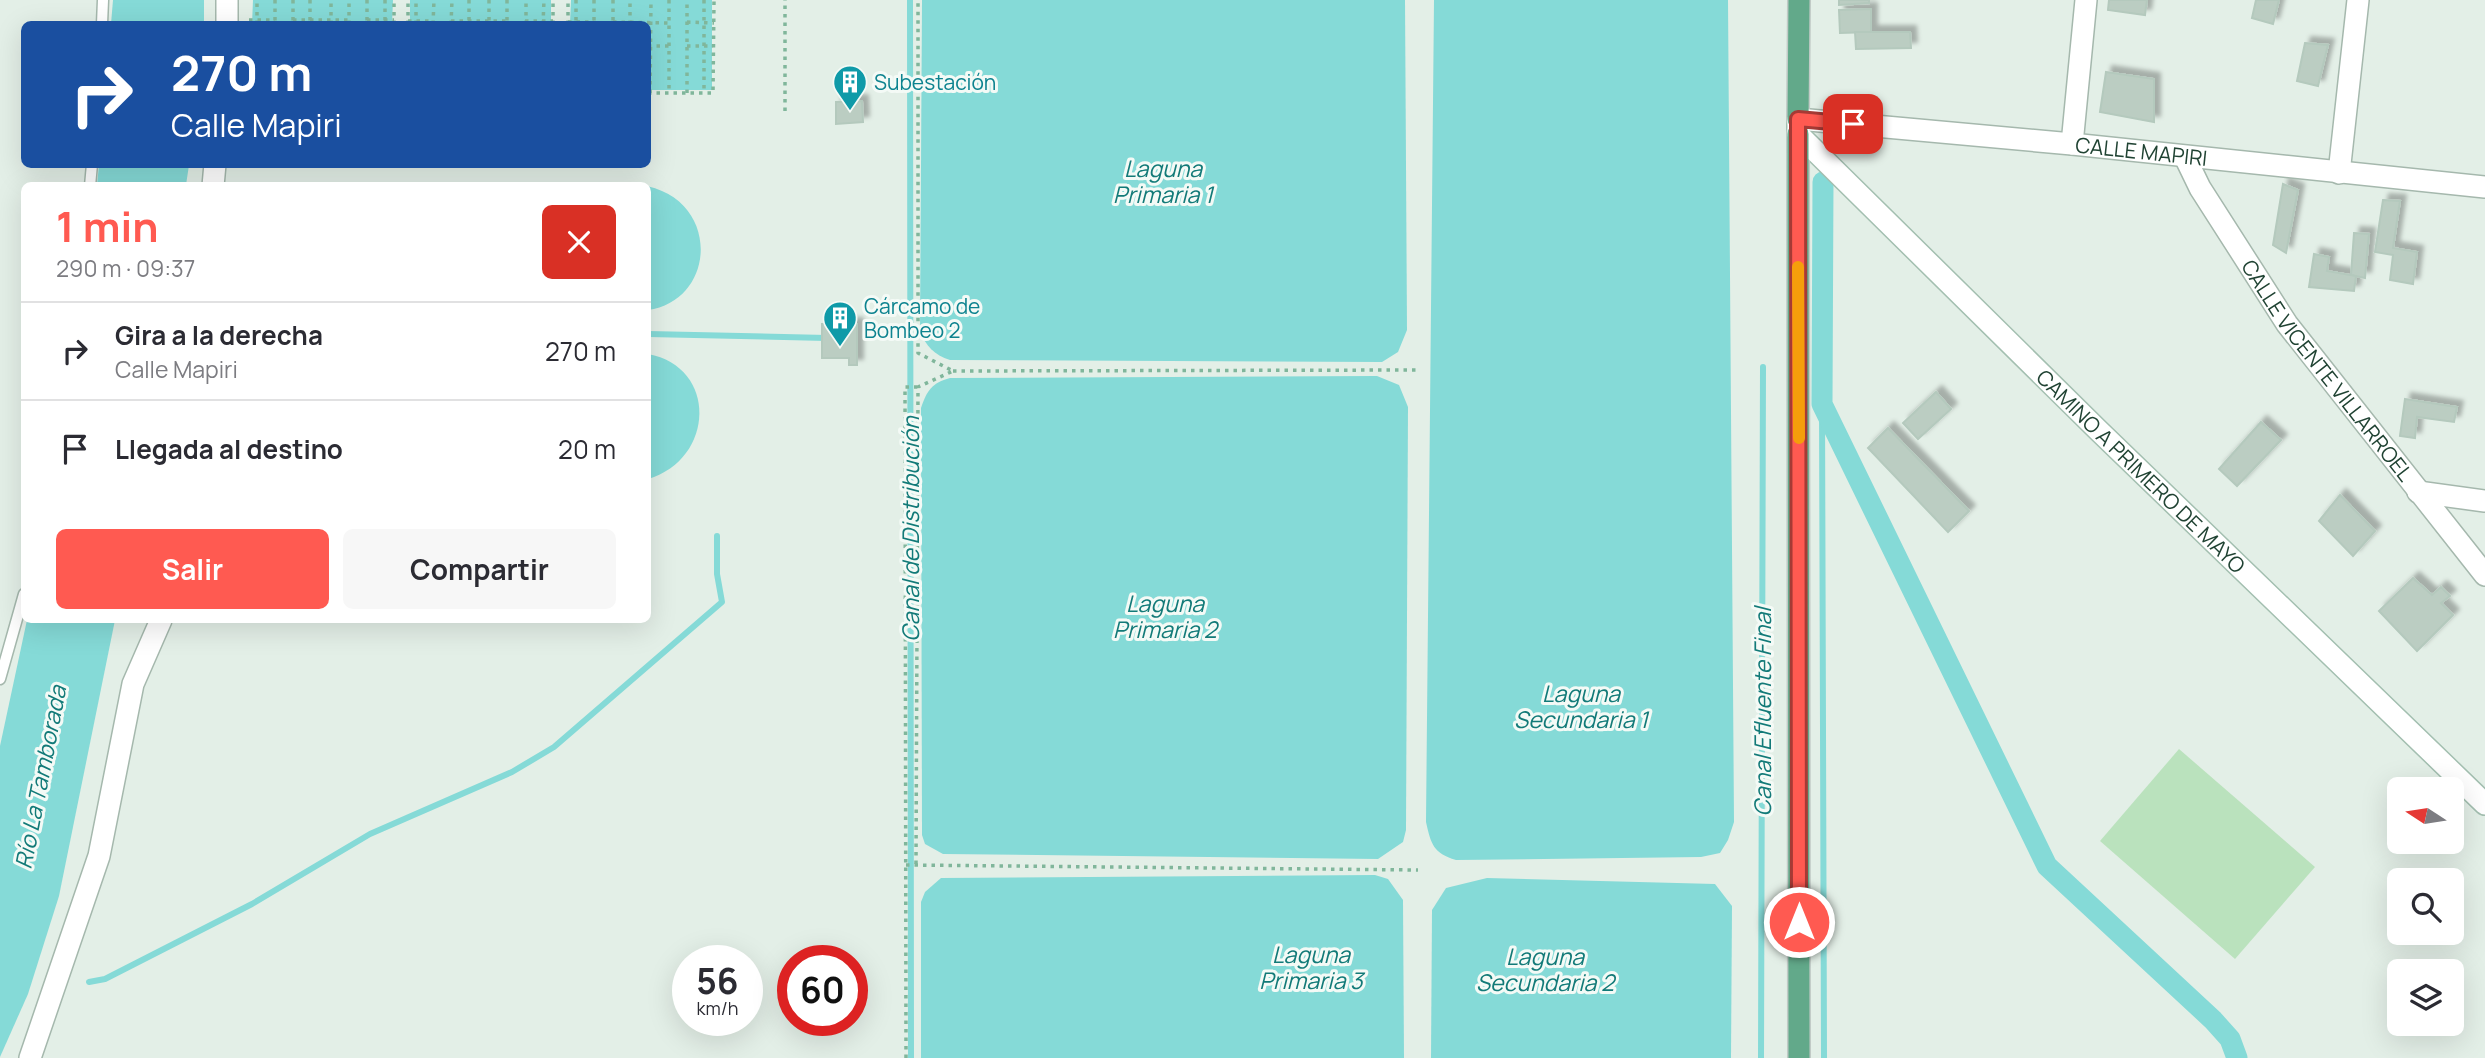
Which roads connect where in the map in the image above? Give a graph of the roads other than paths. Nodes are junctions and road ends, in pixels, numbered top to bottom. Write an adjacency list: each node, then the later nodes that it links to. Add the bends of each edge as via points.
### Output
1 (103, 0): 6 (lane)
2 (227, 0): 7 (street)
3 (1798, 0): 8 (main road)
4 (2086, 0): 9 (street)
5 (2358, 0): 11 (street)
6 (102, 21)
7 (227, 21)
8 (1798, 126): 9 (street, CALLE MAPIRI); 19 (street, CAMINO A PRIMERO DE MAYO, via 2211,541); 21 (main road)
9 (2071, 144): 10 (street, CALLE MAPIRI)
10 (2185, 157): 11 (street, CALLE MAPIRI); 13 (street, CALLE VICENTE VILLARROEL, via 2287,324)
11 (2339, 173): 12 (street, CALLE MAPIRI)
12 (2485, 187)
13 (2417, 492): 14 (street); 15 (street, CALLE VICENTE VILLARROEL)
14 (2485, 500)
15 (2485, 575)
16 (21, 605): 18 (lane)
17 (160, 623): 20 (street, via 133,684 99,856)
18 (0, 679)
19 (2485, 804)
20 (30, 1058)
21 (1799, 1058)

